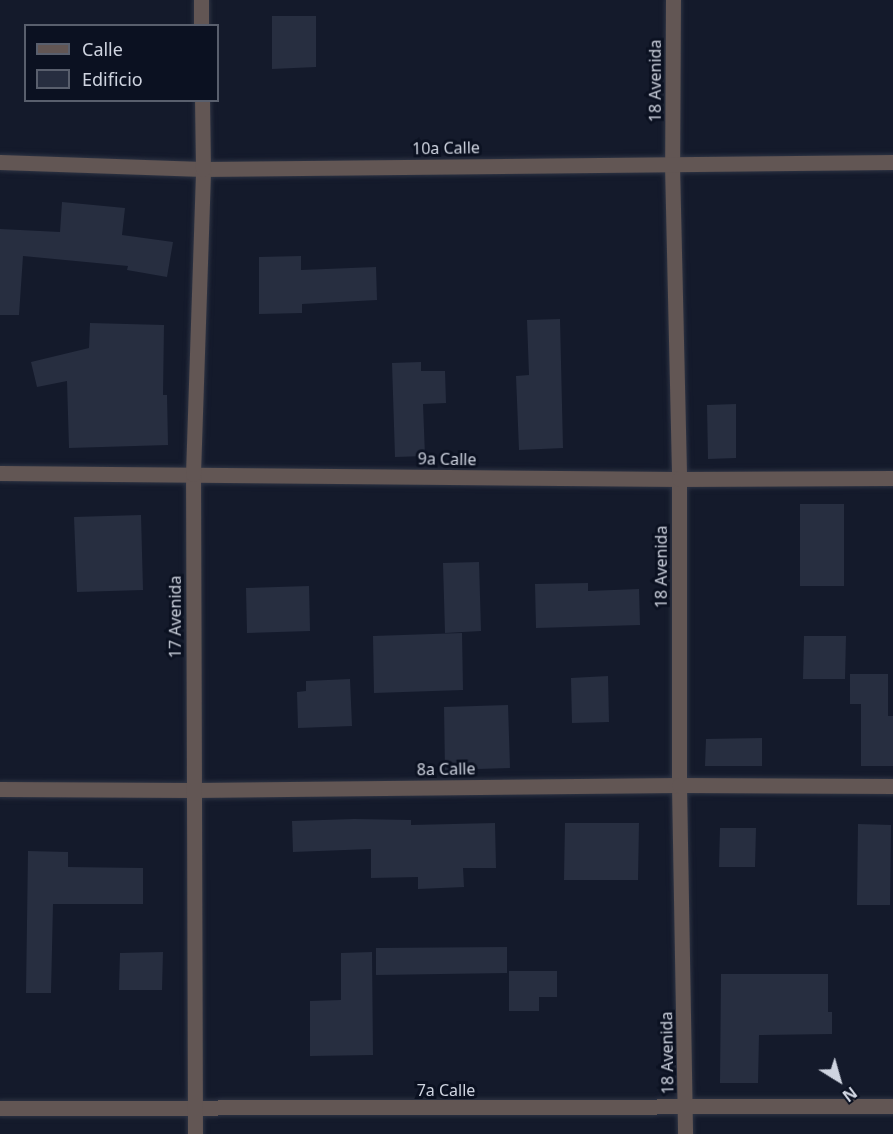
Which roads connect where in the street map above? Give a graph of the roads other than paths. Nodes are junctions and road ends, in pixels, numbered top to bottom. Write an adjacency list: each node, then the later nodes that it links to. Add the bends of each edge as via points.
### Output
1 (201, 0): 3 (street)
2 (673, 0): 7 (street, 18 Avenida)
3 (201, 24)
4 (202, 102): 8 (street, 17 Avenida)
5 (0, 162): 8 (street, 10a Calle)
6 (893, 162): 7 (street, 10a Calle)
7 (672, 164): 8 (street, 10a Calle); 12 (street, 18 Avenida)
8 (203, 169): 10 (street, 17 Avenida)
9 (0, 473): 10 (street, 9a Calle)
10 (193, 474): 12 (street, 9a Calle); 16 (street, 17 Avenida)
11 (893, 478): 12 (street, 9a Calle)
12 (679, 479): 13 (street, 18 Avenida)
13 (679, 785): 14 (street, 8a Calle); 16 (street, 8a Calle); 19 (street, 18 Avenida)
14 (893, 786)
15 (0, 789): 16 (street, 8a Calle)
16 (193, 790): 20 (street, 17 Avenida)
17 (893, 1106): 19 (street, 7a Calle)
18 (0, 1108): 20 (street, 7a Calle)
19 (686, 1108): 20 (street, 7a Calle); 22 (street, 18 Avenida)
20 (195, 1109): 21 (street, 17 Avenida)
21 (195, 1134)
22 (685, 1134)

